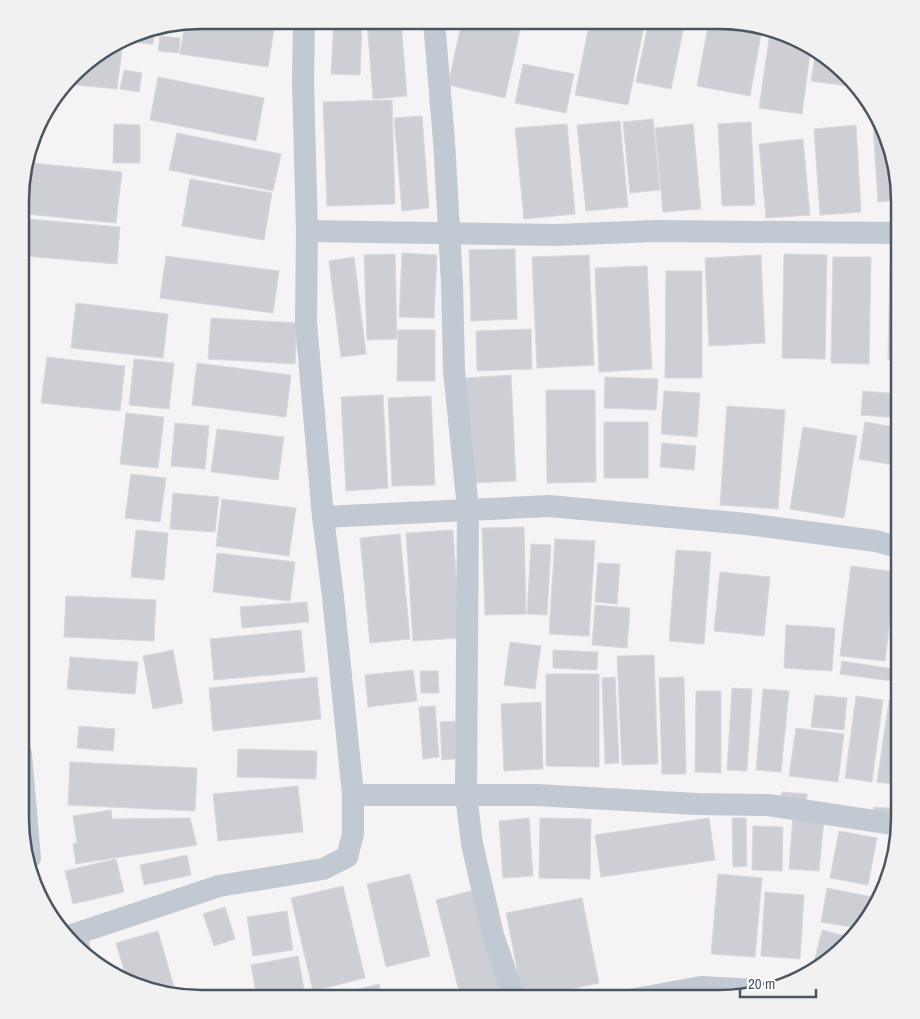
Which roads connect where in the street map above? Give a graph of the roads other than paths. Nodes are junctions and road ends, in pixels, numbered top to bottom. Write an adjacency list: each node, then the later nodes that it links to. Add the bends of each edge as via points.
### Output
1 (304, 29): 3 (street)
2 (435, 29): 5 (street)
3 (307, 231): 5 (street); 7 (street, via 306,323)
4 (891, 233): 5 (street)
5 (448, 234): 6 (street, via 454,370)
6 (468, 509): 7 (street); 8 (street, via 549,506 652,514 757,525); 9 (street)
7 (323, 517): 10 (street)
8 (891, 546)
9 (466, 794): 10 (street); 11 (street, via 768,805); 14 (street, via 472,844 493,935)
10 (353, 795): 12 (street, via 353,834 347,857 324,869 219,886)
11 (891, 824)
12 (74, 934)
13 (738, 989): 15 (street, via 701,987)
14 (512, 990)
15 (684, 990)

